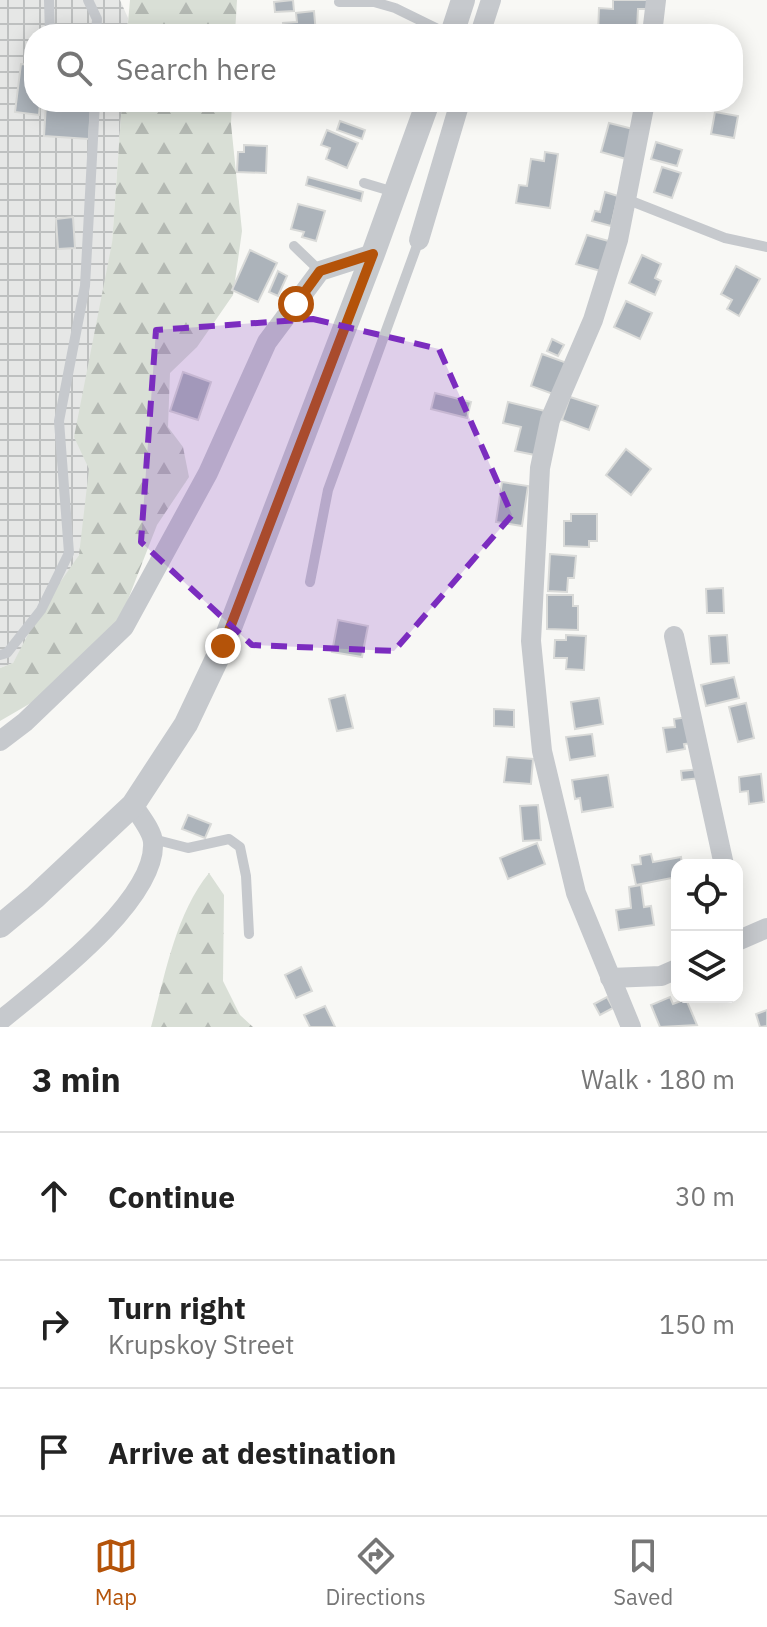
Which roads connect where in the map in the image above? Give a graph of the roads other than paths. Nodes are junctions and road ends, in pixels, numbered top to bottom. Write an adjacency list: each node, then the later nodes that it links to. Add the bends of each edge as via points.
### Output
1 (49, 0): 7 (lane)
2 (88, 0): 8 (lane)
3 (463, 0): 10 (street)
4 (491, 0): 11 (street)
5 (656, 0): 12 (street)
6 (339, 2): 9 (lane, via 374,2)
7 (50, 24)
8 (97, 24)
9 (429, 24)
10 (454, 24)
11 (483, 24)
12 (653, 24)
13 (94, 112): 27 (lane, via 85,286 59,421 69,553 41,610)
14 (424, 112): 18 (street)
15 (457, 112): 20 (street)
16 (643, 112): 19 (street)
17 (364, 183): 18 (lane)
18 (395, 193): 23 (street)
19 (626, 199): 22 (lane, via 725,238); 37 (street, via 593,320 550,420 536,504 531,641 542,751 576,893)
20 (419, 240): 25 (lane, via 328,490)
21 (294, 246): 24 (lane)
22 (767, 247)
23 (373, 254): 24 (street); 29 (street, via 223,646 186,724)
24 (320, 271): 28 (street, via 267,342 208,473 124,627)
25 (310, 582)
26 (674, 636): 31 (street)
27 (0, 655)
28 (0, 741)
29 (133, 805): 30 (street); 32 (street)
30 (153, 839): 35 (lane, via 188,848 229,839 240,847); 38 (street, via 152,860 139,888 83,953)
31 (723, 859)
32 (0, 926)
33 (767, 928): 34 (street)
34 (743, 933)
35 (249, 934)
36 (671, 972): 37 (street)
37 (610, 978): 39 (street)
38 (0, 1021)
39 (631, 1027)

